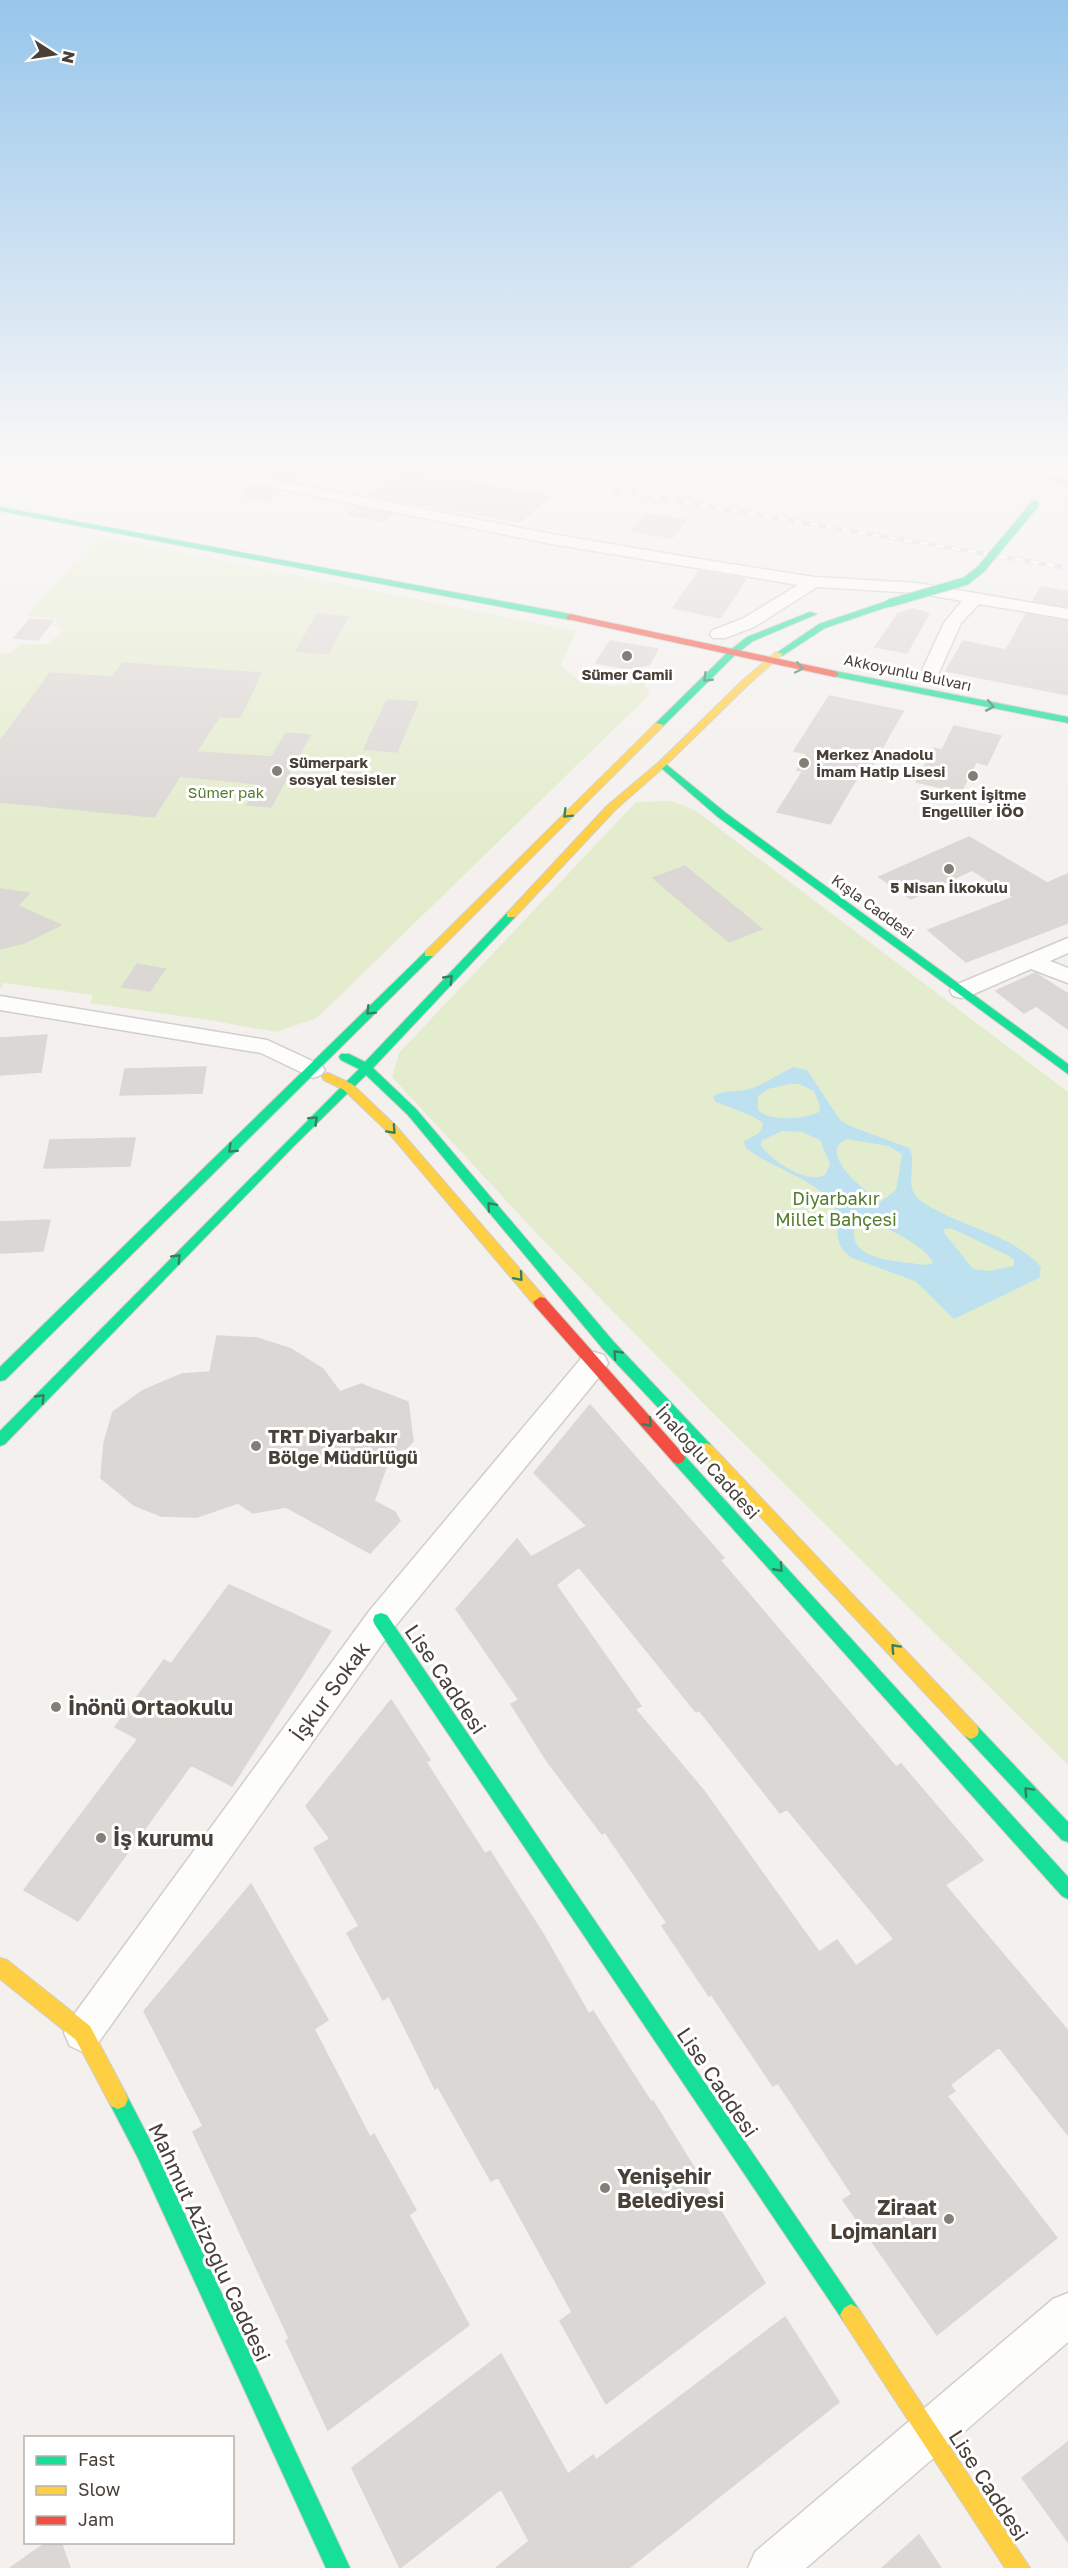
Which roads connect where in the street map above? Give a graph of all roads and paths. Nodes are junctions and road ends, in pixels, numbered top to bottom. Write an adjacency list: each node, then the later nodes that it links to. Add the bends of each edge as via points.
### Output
1 (409, 587): 15 (main road, Akkoyunlu Bulvarı)
2 (470, 587): 11 (main road)
3 (806, 587): 11 (street, via 748,623)
4 (897, 587): 8 (street)
5 (899, 587): 7 (main road)
6 (946, 587): 13 (main road, bridge, via 822,626)
7 (852, 599)
8 (975, 599): 10 (street); 17 (street, via 965,605 953,624)
9 (824, 610): 12 (main road)
10 (1068, 614)
11 (719, 634): 12 (main road)
12 (750, 639): 13 (main road); 15 (main road)
13 (787, 647): 14 (main road); 16 (main road)
14 (810, 652)
15 (732, 653): 16 (main road, Akkoyunlu Bulvarı); 32 (main road, one-way to 32)
16 (770, 661): 20 (main road, Akkoyunlu Bulvarı, one-way to 20); 21 (main road)
17 (928, 677)
18 (998, 692): 19 (main road)
19 (1068, 706)
20 (1068, 720)
21 (662, 764): 24 (main road); 25 (main road, Kışla Caddesi)
22 (653, 793): 24 (main road)
23 (677, 795): 25 (main road)
24 (624, 798): 33 (main road, one-way to 24)
25 (722, 815): 29 (main road, Kışla Caddesi)
26 (1068, 945): 27 (street)
27 (1030, 961): 28 (street); 29 (street)
28 (1068, 976)
29 (961, 991): 35 (main road, Kışla Caddesi)
30 (0, 1003): 31 (street)
31 (267, 1047): 32 (street); 34 (street)
32 (332, 1049): 33 (main road, İnaloğlu Caddesi); 34 (main road)
33 (365, 1067): 36 (main road); 41 (main road, İnaloğlu Caddesi, one-way to 33, via 608,1344 412,1112)
34 (313, 1070): 36 (main road, İnaloğlu Caddesi); 38 (main road, one-way to 38)
35 (1068, 1070)
36 (348, 1087): 37 (main road, İnaloğlu Caddesi, one-way to 37, via 392,1129); 39 (main road, one-way to 36)
37 (594, 1363): 40 (street, İşkur Sokak); 42 (main road, İnaloğlu Caddesi, one-way to 42)
38 (0, 1376)
39 (0, 1440)
40 (381, 1620): 44 (street, İşkur Sokak); 46 (main road, Lise Caddesi)
41 (1068, 1834)
42 (1068, 1890)
43 (0, 1967): 44 (main road, Mahmut Azizoğlu Caddesi)
44 (83, 2033): 47 (main road, Mahmut Azizoğlu Caddesi, via 145,2151)
45 (1068, 2314): 46 (street)
46 (930, 2433): 48 (street); 49 (main road, Lise Caddesi)
47 (338, 2568)
48 (771, 2568)
49 (1018, 2568)

